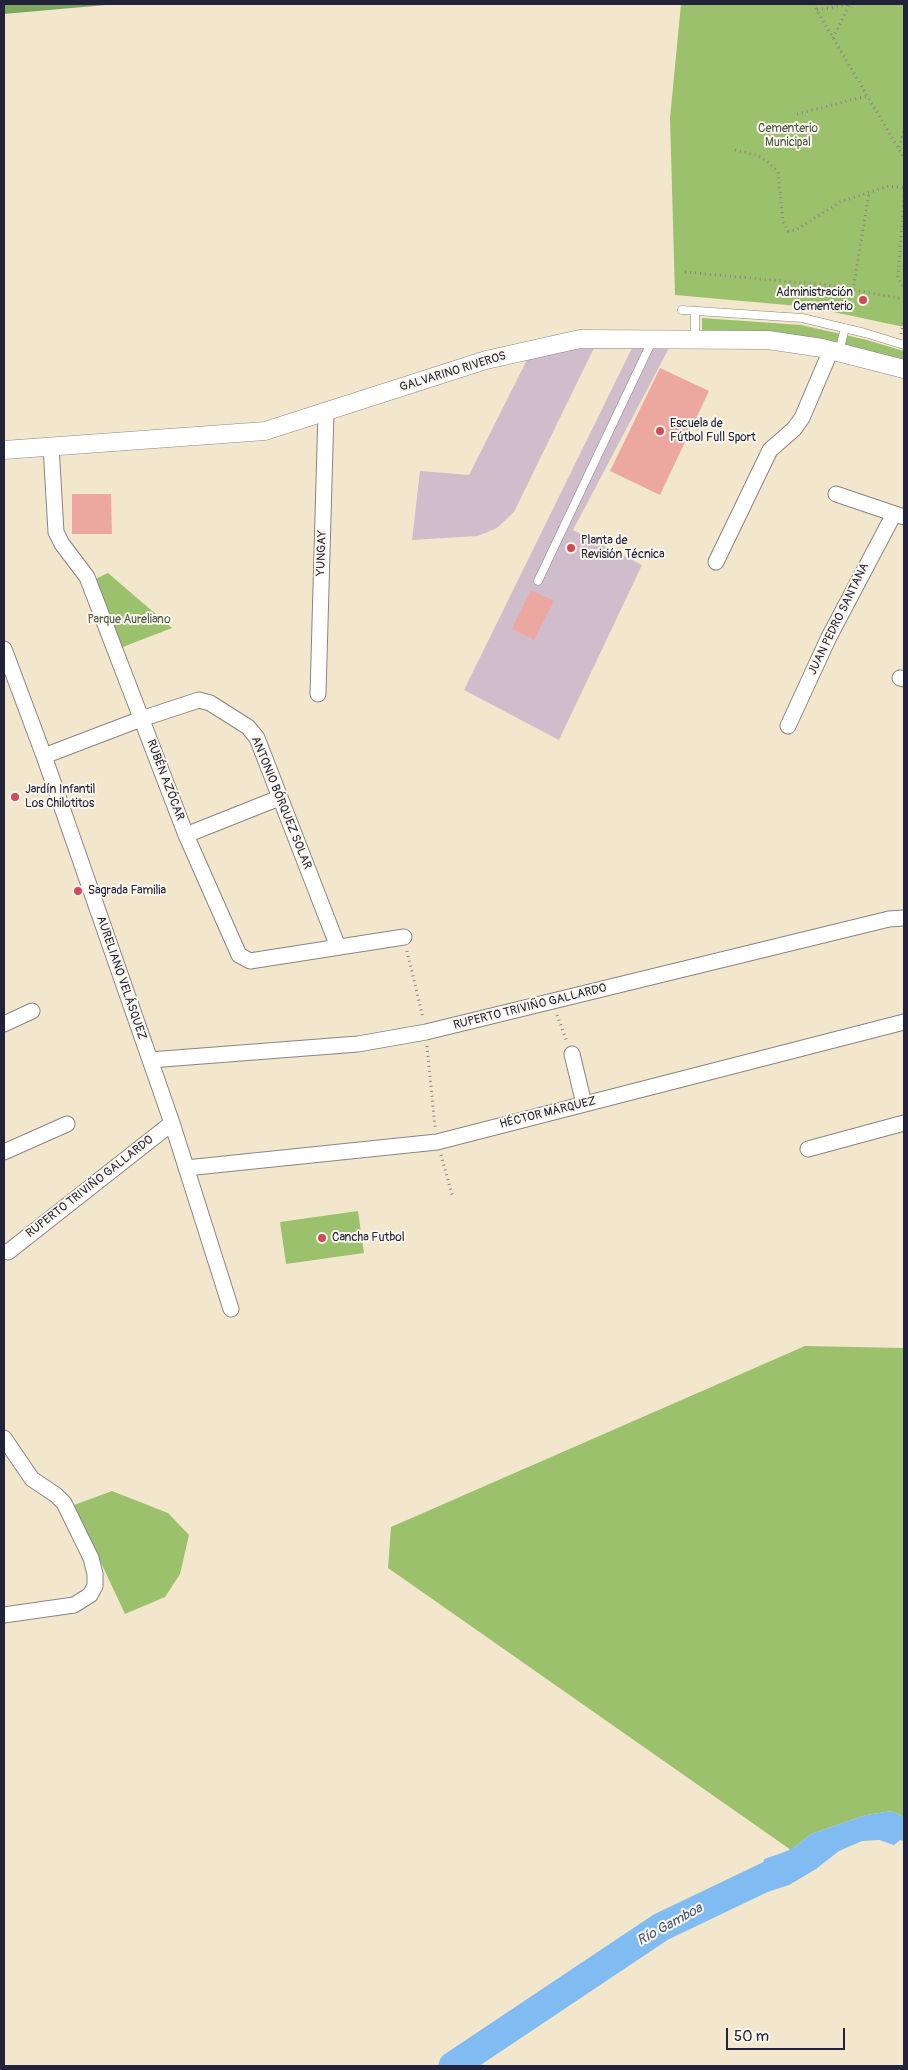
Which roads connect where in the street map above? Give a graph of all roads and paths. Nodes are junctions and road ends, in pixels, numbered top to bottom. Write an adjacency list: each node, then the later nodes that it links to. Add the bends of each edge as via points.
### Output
1 (813, 4): 3 (path)
2 (849, 4): 3 (path); 4 (path)
3 (817, 10): 4 (path)
4 (833, 39): 5 (path)
5 (867, 96): 6 (path); 8 (path)
6 (797, 114)
7 (904, 130): 8 (path)
8 (898, 148): 10 (path)
9 (735, 150): 12 (path, via 756,155 778,172 784,222 788,230 796,230 840,202)
10 (904, 158)
11 (904, 188): 12 (path, via 889,186)
12 (869, 193): 15 (path)
13 (904, 196): 16 (path, via 898,276)
14 (685, 272): 15 (path, via 826,284)
15 (853, 290): 17 (path)
16 (904, 290)
17 (904, 299)
18 (682, 310): 19 (lane)
19 (695, 311): 22 (lane, via 802,318); 24 (lane)
20 (904, 320): 21 (path)
21 (903, 327)
22 (845, 328): 25 (lane); 26 (lane)
23 (653, 339): 24 (street, GALVARINO RIVEROS); 28 (street, GALVARINO RIVEROS, via 580,338 486,360); 34 (lane)
24 (695, 339): 26 (street, GALVARINO RIVEROS, via 768,340)
25 (904, 345)
26 (835, 351): 27 (street, GALVARINO RIVEROS); 33 (street, via 802,418 770,450)
27 (904, 369)
28 (326, 411): 29 (street, GALVARINO RIVEROS, via 265,430); 36 (street, YUNGAY)
29 (51, 446): 30 (street, GALVARINO RIVEROS); 37 (street, RUBÉN AZÓCAR, via 56,532 87,577)
30 (4, 450)
31 (836, 494): 32 (street)
32 (899, 516): 38 (street, JUAN PEDRO SANTANA, via 850,596)
33 (716, 562)
34 (538, 581)
35 (4, 649): 39 (street, AURELIANO VELÁSQUEZ)
36 (318, 694)
37 (141, 719): 39 (street, ANTONIO BÓRQUEZ SOLAR); 40 (street, ANTONIO BÓRQUEZ SOLAR, via 199,700 210,703 248,727 257,738); 41 (street, RUBÉN AZÓCAR)
38 (788, 726)
39 (44, 756): 51 (street, AURELIANO VELÁSQUEZ)
40 (278, 798): 41 (street); 44 (street, ANTONIO BÓRQUEZ SOLAR)
41 (186, 835): 44 (street, RUBÉN AZÓCAR, via 239,955 250,961)
42 (904, 918): 45 (street, RUPERTO TRIVIÑO GALLARDO)
43 (404, 937): 44 (street, RUBÉN AZÓCAR); 49 (path)
44 (338, 947)
45 (551, 1002): 49 (street, RUPERTO TRIVIÑO GALLARDO); 50 (path)
46 (32, 1011): 48 (street)
47 (904, 1022): 52 (street, HÉCTOR MÁRQUEZ)
48 (4, 1024)
49 (426, 1032): 51 (street, RUPERTO TRIVIÑO GALLARDO, via 358,1044); 56 (path)
50 (572, 1054): 52 (street)
51 (150, 1060): 53 (street, AURELIANO VELÁSQUEZ)
52 (584, 1104): 56 (street, HÉCTOR MÁRQUEZ)
53 (172, 1123): 59 (street, AURELIANO VELÁSQUEZ); 61 (street, RUPERTO TRIVIÑO GALLARDO)
54 (904, 1123): 57 (street)
55 (67, 1124): 58 (street)
56 (437, 1142): 59 (street, HÉCTOR MÁRQUEZ); 60 (path)
57 (808, 1149)
58 (4, 1152)
59 (186, 1168): 62 (street, AURELIANO VELÁSQUEZ)
60 (453, 1198)
61 (8, 1252)
62 (231, 1309)
63 (4, 1438): 64 (street)
64 (11, 1463): 65 (street, via 64,1503 96,1574 90,1595 74,1606)
65 (4, 1615)

